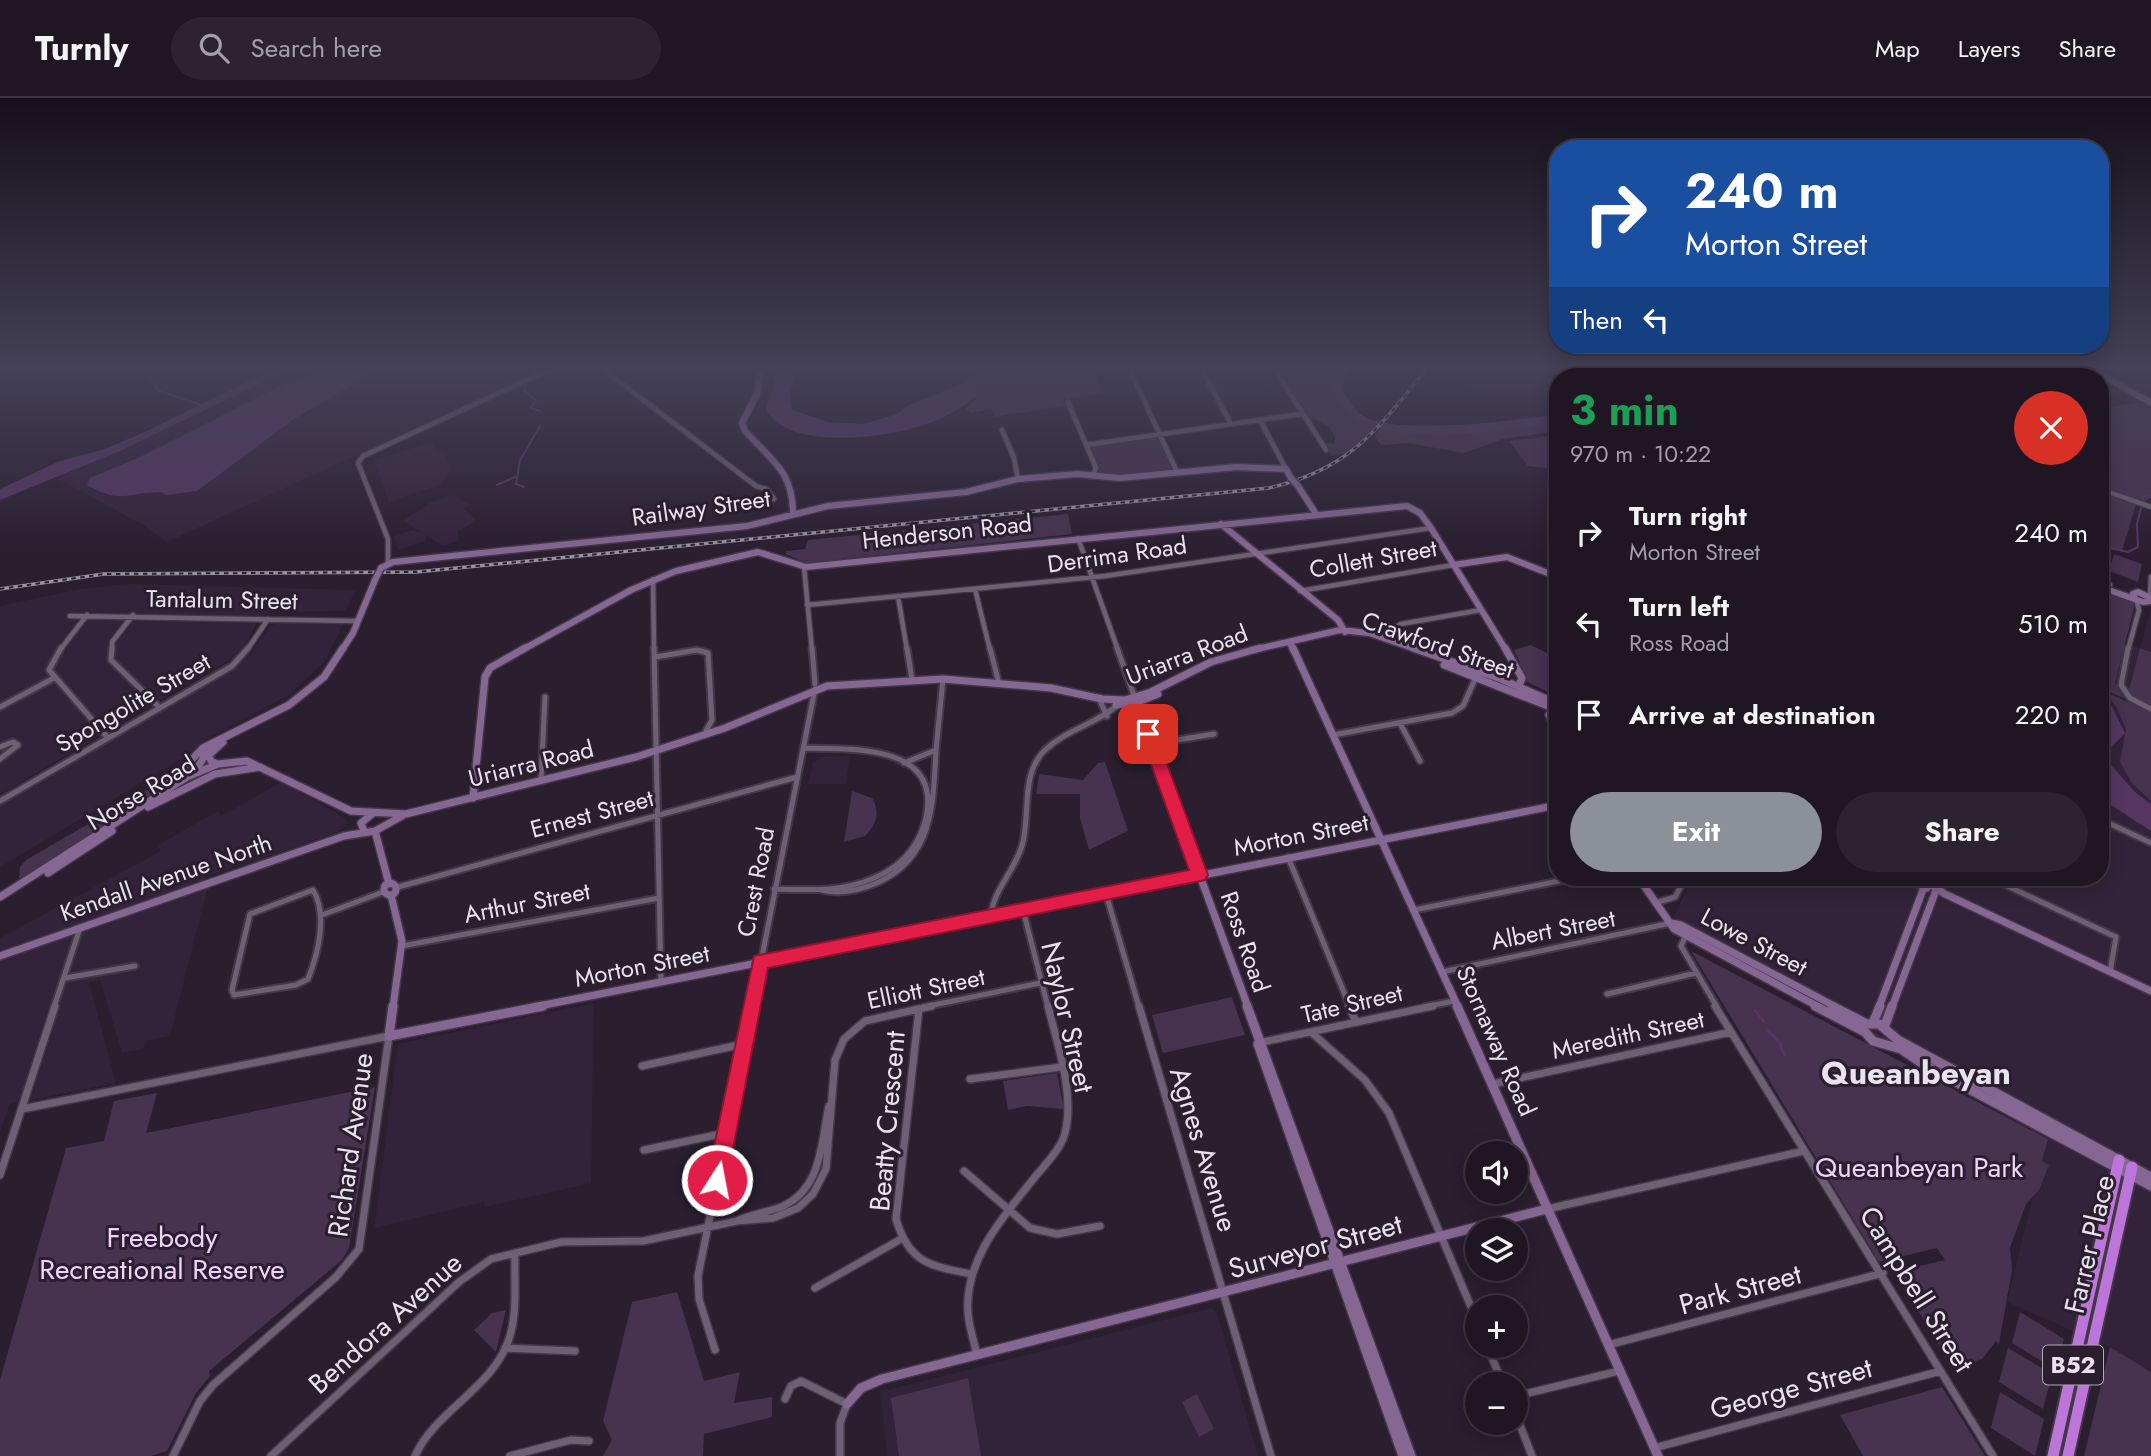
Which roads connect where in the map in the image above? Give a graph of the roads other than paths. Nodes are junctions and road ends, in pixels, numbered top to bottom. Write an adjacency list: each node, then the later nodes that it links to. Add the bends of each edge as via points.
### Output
1 (420, 429): 26 (street, via 363,456 358,463 388,539)
2 (682, 429): 18 (street)
3 (745, 429): 20 (street, via 790,482)
4 (1079, 429): 11 (street)
5 (1157, 429): 10 (street)
6 (1196, 429): 10 (street)
7 (1265, 429): 13 (street)
8 (1312, 429): 12 (street)
9 (1003, 430): 16 (street)
10 (1160, 435): 11 (street); 14 (street)
11 (1086, 445): 15 (street, via 1096,468)
12 (1326, 450)
13 (1286, 469): 14 (street, Railway Street); 21 (street, bridge)
14 (1177, 472): 15 (street, Railway Street, via 1120,478)
15 (1093, 475): 16 (street, Railway Street)
16 (1018, 479): 20 (street, Railway Street, via 972,491)
17 (2109, 492): 19 (street)
18 (775, 499)
19 (2151, 507)
20 (793, 514): 26 (street, Railway Street, via 724,529)
21 (1316, 514): 22 (street, Henderson Road); 23 (street, Henderson Road, via 1402,505 1417,510)
22 (1221, 524): 24 (street, Henderson Road); 25 (street, Crawford Street)
23 (1430, 528): 25 (street, Derrima Road); 27 (street)
24 (1078, 538): 28 (street, Henderson Road); 31 (street, Ross Road)
25 (1253, 552): 31 (street, Derrima Road); 36 (street, Crawford Street)
26 (388, 563): 47 (street, Railway Street, bridge, via 381,568)
27 (1453, 565): 29 (street, Collett Street, via 1507,557); 36 (street, Collett Street); 41 (street)
28 (804, 566): 32 (street, Henderson Road, via 752,553); 40 (street, Crest Road)
29 (1549, 573)
30 (2151, 577): 33 (street)
31 (1093, 578): 35 (street, Derrima Road); 64 (street, Ross Road)
32 (653, 579): 53 (street); 104 (street, Henderson Road, via 487,671)
33 (2148, 585): 37 (street); 39 (street)
34 (2109, 588): 37 (street)
35 (975, 589): 38 (street, Derrima Road); 58 (street)
36 (1300, 591): 49 (street, Crawford Street)
37 (2136, 595): 39 (street); 42 (street)
38 (898, 596): 40 (street, Derrima Road); 57 (street)
39 (2150, 600): 42 (street)
40 (807, 605): 60 (street, Crest Road)
41 (1481, 610): 48 (street, via 1401,624); 59 (street, via 1521,675)
42 (2139, 610): 72 (street, via 2121,687 2130,699)
43 (87, 615): 44 (street, Tantalum Street); 45 (street, Tantalum Street); 55 (street, via 51,662)
44 (133, 615): 46 (street, Tantalum Street); 70 (street, via 112,642 111,660)
45 (70, 616)
46 (268, 619): 47 (street, Tantalum Street); 70 (street, Spongolite Street, via 232,666)
47 (357, 621): 79 (street, Railway Street, via 324,677 289,705)
48 (1394, 630): 50 (street); 52 (street, via 1395,640)
49 (1343, 631): 50 (street, Crawford Street); 51 (street, Uriarra Road); 54 (street, Crawford Street)
50 (1376, 636): 52 (street, Crawford Street)
51 (1288, 646): 64 (street, Uriarra Road, via 1213,664); 82 (street, Stornaway Road)
52 (1405, 647): 54 (street, Crawford Street)
53 (655, 657): 75 (street, via 705,650); 87 (street)
54 (1477, 674): 59 (street, Crawford Street); 66 (street, Crawford Street); 77 (street, via 1458,710)
55 (54, 678): 69 (street); 84 (street)
56 (943, 679): 57 (street, Uriarra Road); 58 (street, Uriarra Road); 89 (street)
57 (912, 680): 60 (street, Uriarra Road)
58 (999, 684): 61 (street, Uriarra Road)
59 (1519, 686): 65 (street, Crawford Street)
60 (815, 687): 63 (street, Uriarra Road); 71 (street, Crest Road); 73 (street, Uriarra Road)
61 (1061, 690): 64 (street, Uriarra Road, via 1108,700); 67 (street, Uriarra Road)
62 (545, 697): 102 (street)
63 (796, 698): 71 (street, via 807,698); 73 (street, Uriarra Road)
64 (1136, 700): 68 (street, Uriarra Road); 85 (street, Ross Road)
65 (1549, 701)
66 (1549, 701)
67 (1101, 704): 68 (street, Uriarra Road); 74 (street)
68 (1120, 705): 74 (street)
69 (0, 707)
70 (160, 708): 84 (street, Spongolite Street)
71 (811, 708): 88 (street, Crest Road)
72 (2151, 709)
73 (758, 713): 76 (street, Uriarra Road)
74 (1107, 716): 139 (street, via 1058,739 1034,765 1021,851 993,903)
75 (712, 720): 78 (street); 80 (street)
76 (743, 720): 78 (street, Uriarra Road); 87 (street, Uriarra Road)
77 (1400, 723): 82 (street); 94 (street)
78 (724, 725): 80 (street, Uriarra Road)
79 (244, 728): 83 (street, Railway Street); 93 (street, Railway Street, via 209,745)
80 (706, 731): 87 (street, Uriarra Road)
81 (1214, 734): 85 (street)
82 (1333, 735): 116 (street, Stornaway Road)
83 (232, 736): 96 (street, Railway Street, via 210,753 209,760); 99 (street, Railway Street, via 207,751)
84 (108, 738): 105 (street, Spongolite Street)
85 (1152, 744): 119 (street, Ross Road)
86 (0, 747): 92 (street, via 12,742 18,746)
87 (660, 748): 102 (street, Uriarra Road); 110 (street)
88 (803, 748): 91 (street, via 863,750); 100 (street, Crest Road)
89 (936, 750): 90 (street); 101 (street)
90 (920, 755): 91 (street); 95 (street)
91 (894, 757): 95 (street)
92 (0, 759)
93 (191, 761): 99 (street, via 189,768); 111 (street, Railway Street)
94 (1420, 761)
95 (904, 763): 103 (street)
96 (218, 764): 98 (street, Norse Road, via 247,761); 99 (street, Norse Road)
97 (249, 766): 98 (street, Norse Road); 99 (street, Railway Street); 106 (street, Norse Road, via 210,774)
98 (267, 768): 108 (street)
99 (195, 773): 106 (street, Railway Street); 111 (street, Norse Road)
100 (797, 777): 110 (street, Ernest Street); 128 (street, Crest Road)
101 (933, 778): 103 (street); 130 (street, via 929,833 907,863 861,888)
102 (541, 781): 104 (street, Uriarra Road)
103 (928, 787): 130 (street, via 925,826 908,856 875,878)
104 (473, 798): 112 (street, Uriarra Road)
105 (0, 801)
106 (149, 807): 134 (street, Norse Road)
107 (1549, 807): 116 (street, Morton Street)
108 (351, 811): 109 (street); 114 (street)
109 (372, 814): 112 (street); 114 (street)
110 (658, 815): 121 (street, Ernest Street); 133 (street)
111 (121, 820): 134 (street, Norse Road)
112 (385, 820): 115 (street, Uriarra Road)
113 (2109, 823): 117 (street)
114 (362, 826): 115 (street); 141 (street, Kendall Avenue North)
115 (375, 831): 121 (street)
116 (1381, 838): 118 (street, Morton Street); 137 (street, Stornaway Road)
117 (2151, 844)
118 (1288, 857): 119 (street, Morton Street); 157 (street)
119 (1199, 875): 132 (street, Morton Street); 163 (street, Ross Road)
120 (1549, 883): 137 (street)
121 (393, 886): 131 (street)
122 (1644, 886): 135 (street)
123 (1681, 886): 135 (street, via 1675,897)
124 (1923, 886): 158 (street)
125 (1933, 886): 129 (street)
126 (1938, 886): 129 (street)
127 (2007, 886): 148 (street, via 2116,937)
128 (774, 889): 130 (street); 145 (street, Crest Road)
129 (1937, 889): 148 (street); 161 (street)
130 (821, 890)
131 (387, 894): 138 (street); 143 (street, Richard Avenue)
132 (1106, 894): 136 (street, Morton Street); 192 (street, Agnes Avenue)
133 (659, 898): 143 (street, Arthur Street); 151 (street)
134 (0, 899)
135 (1655, 903): 140 (street)
136 (1023, 910): 139 (street, Morton Street); 152 (street, Naylor Street)
137 (1414, 910): 147 (street, Stornaway Road)
138 (322, 915): 138 (street, via 308,979 270,990 233,993 252,912 313,890)
139 (991, 916): 145 (street, Morton Street)
140 (1671, 923): 142 (street, Lowe Street); 147 (street, Albert Street)
141 (80, 928): 144 (street, Kendall Avenue North); 150 (street)
142 (1687, 933): 149 (street, Campbell Street, via 1681,946); 158 (street, Lowe Street)
143 (402, 946): 162 (street, Richard Avenue)
144 (0, 956)
145 (760, 962): 151 (street, Morton Street); 164 (street, Crest Road)
146 (135, 965): 150 (street)
147 (1442, 972): 155 (street, Stornaway Road)
148 (2110, 972): 153 (street)
149 (1696, 973): 154 (street); 159 (street, Campbell Street)
150 (65, 978): 169 (street)
151 (661, 982): 162 (street, Morton Street)
152 (1040, 983): 156 (street, Elliott Street); 166 (street, Naylor Street)
153 (2151, 991)
154 (1607, 993)
155 (1454, 1001): 157 (street, Tate Street); 168 (street, Stornaway Road)
156 (919, 1009): 182 (street, Elliott Street, via 864,1021 845,1035 835,1060 826,1169 813,1194 781,1216); 184 (street, Beatty Crescent, via 896,1219)
157 (1356, 1022): 160 (street, Tate Street)
158 (1868, 1026): 161 (street); 161 (street, via 1873,1041)
159 (1731, 1032): 168 (street, Meredith Street); 172 (street, Campbell Street)
160 (1312, 1033): 163 (street, Tate Street); 183 (street, via 1365,1080 1390,1113)
161 (1886, 1034): 173 (street)
162 (389, 1036): 169 (street, Morton Street); 207 (street, Richard Avenue, via 359,1249 337,1277 213,1385)
163 (1258, 1043): 186 (street, Ross Road)
164 (743, 1044): 165 (street); 170 (street, Crest Road)
165 (642, 1066)
166 (1061, 1067): 167 (street); 179 (street, Naylor Street, via 1068,1115 1065,1134)
167 (970, 1079)
168 (1493, 1084): 180 (street, Stornaway Road)
169 (22, 1110): 176 (street)
170 (726, 1133): 171 (street); 182 (street, Crest Road)
171 (644, 1150)
172 (1804, 1151): 180 (street, Surveyor Street); 187 (street, Campbell Street)
173 (2118, 1164): 175 (street); 189 (highway, Farrer Place / B52)
174 (964, 1171): 179 (street, via 979,1179)
175 (2131, 1171): 177 (street); 178 (street); 190 (highway, Farrer Place / B52)
176 (0, 1175)
177 (2151, 1177)
178 (2151, 1186)
179 (1009, 1209): 181 (street, via 1018,1221 1038,1231 1056,1234); 188 (street, Naylor Street)
180 (1547, 1209): 183 (street, Surveyor Street); 194 (street, Stornaway Road)
181 (1101, 1226)
182 (707, 1227): 185 (street, Bendora Avenue, via 643,1241 561,1242); 196 (street, Crest Road, via 698,1284)
183 (1442, 1237): 186 (street, Surveyor Street); 193 (street)
184 (901, 1239): 188 (street, Beatty Crescent, via 912,1255 933,1266); 191 (street)
185 (515, 1253): 195 (street); 208 (street, Bendora Avenue, via 491,1259 471,1272)
186 (1338, 1264): 192 (street, Surveyor Street); 213 (street, Ross Road); 214 (street, Ross Road)
187 (1883, 1273): 194 (street, Park Street); 200 (street, Campbell Street)
188 (971, 1274): 198 (street, Naylor Street, via 968,1313)
189 (2093, 1275): 190 (highway); 217 (highway, Farrer Place / B52)
190 (2106, 1282): 218 (highway, Farrer Place / B52)
191 (815, 1288)
192 (1225, 1294): 198 (street, Surveyor Street); 212 (street, Agnes Avenue)
193 (1466, 1295)
194 (1608, 1345): 199 (street, Stornaway Road)
195 (505, 1348): 197 (street); 209 (street, via 423,1440)
196 (715, 1350)
197 (576, 1351)
198 (977, 1355): 203 (street, Surveyor Street, via 872,1382)
199 (1619, 1371): 201 (street); 206 (street, Stornaway Road)
200 (1941, 1371): 206 (street, George Street); 216 (street, Campbell Street)
201 (1528, 1393)
202 (785, 1399): 203 (street, via 791,1385 801,1381)
203 (847, 1404): 211 (street, via 840,1423)
204 (1524, 1435): 215 (street)
205 (589, 1441): 210 (street, via 571,1440)
206 (1656, 1452)
207 (173, 1456)
208 (271, 1456)
209 (415, 1456)
210 (510, 1456)
211 (840, 1456)
212 (1271, 1456)
213 (1402, 1456)
214 (1411, 1456)
215 (1532, 1456)
216 (1993, 1456)
217 (2053, 1456)
218 (2068, 1456)

